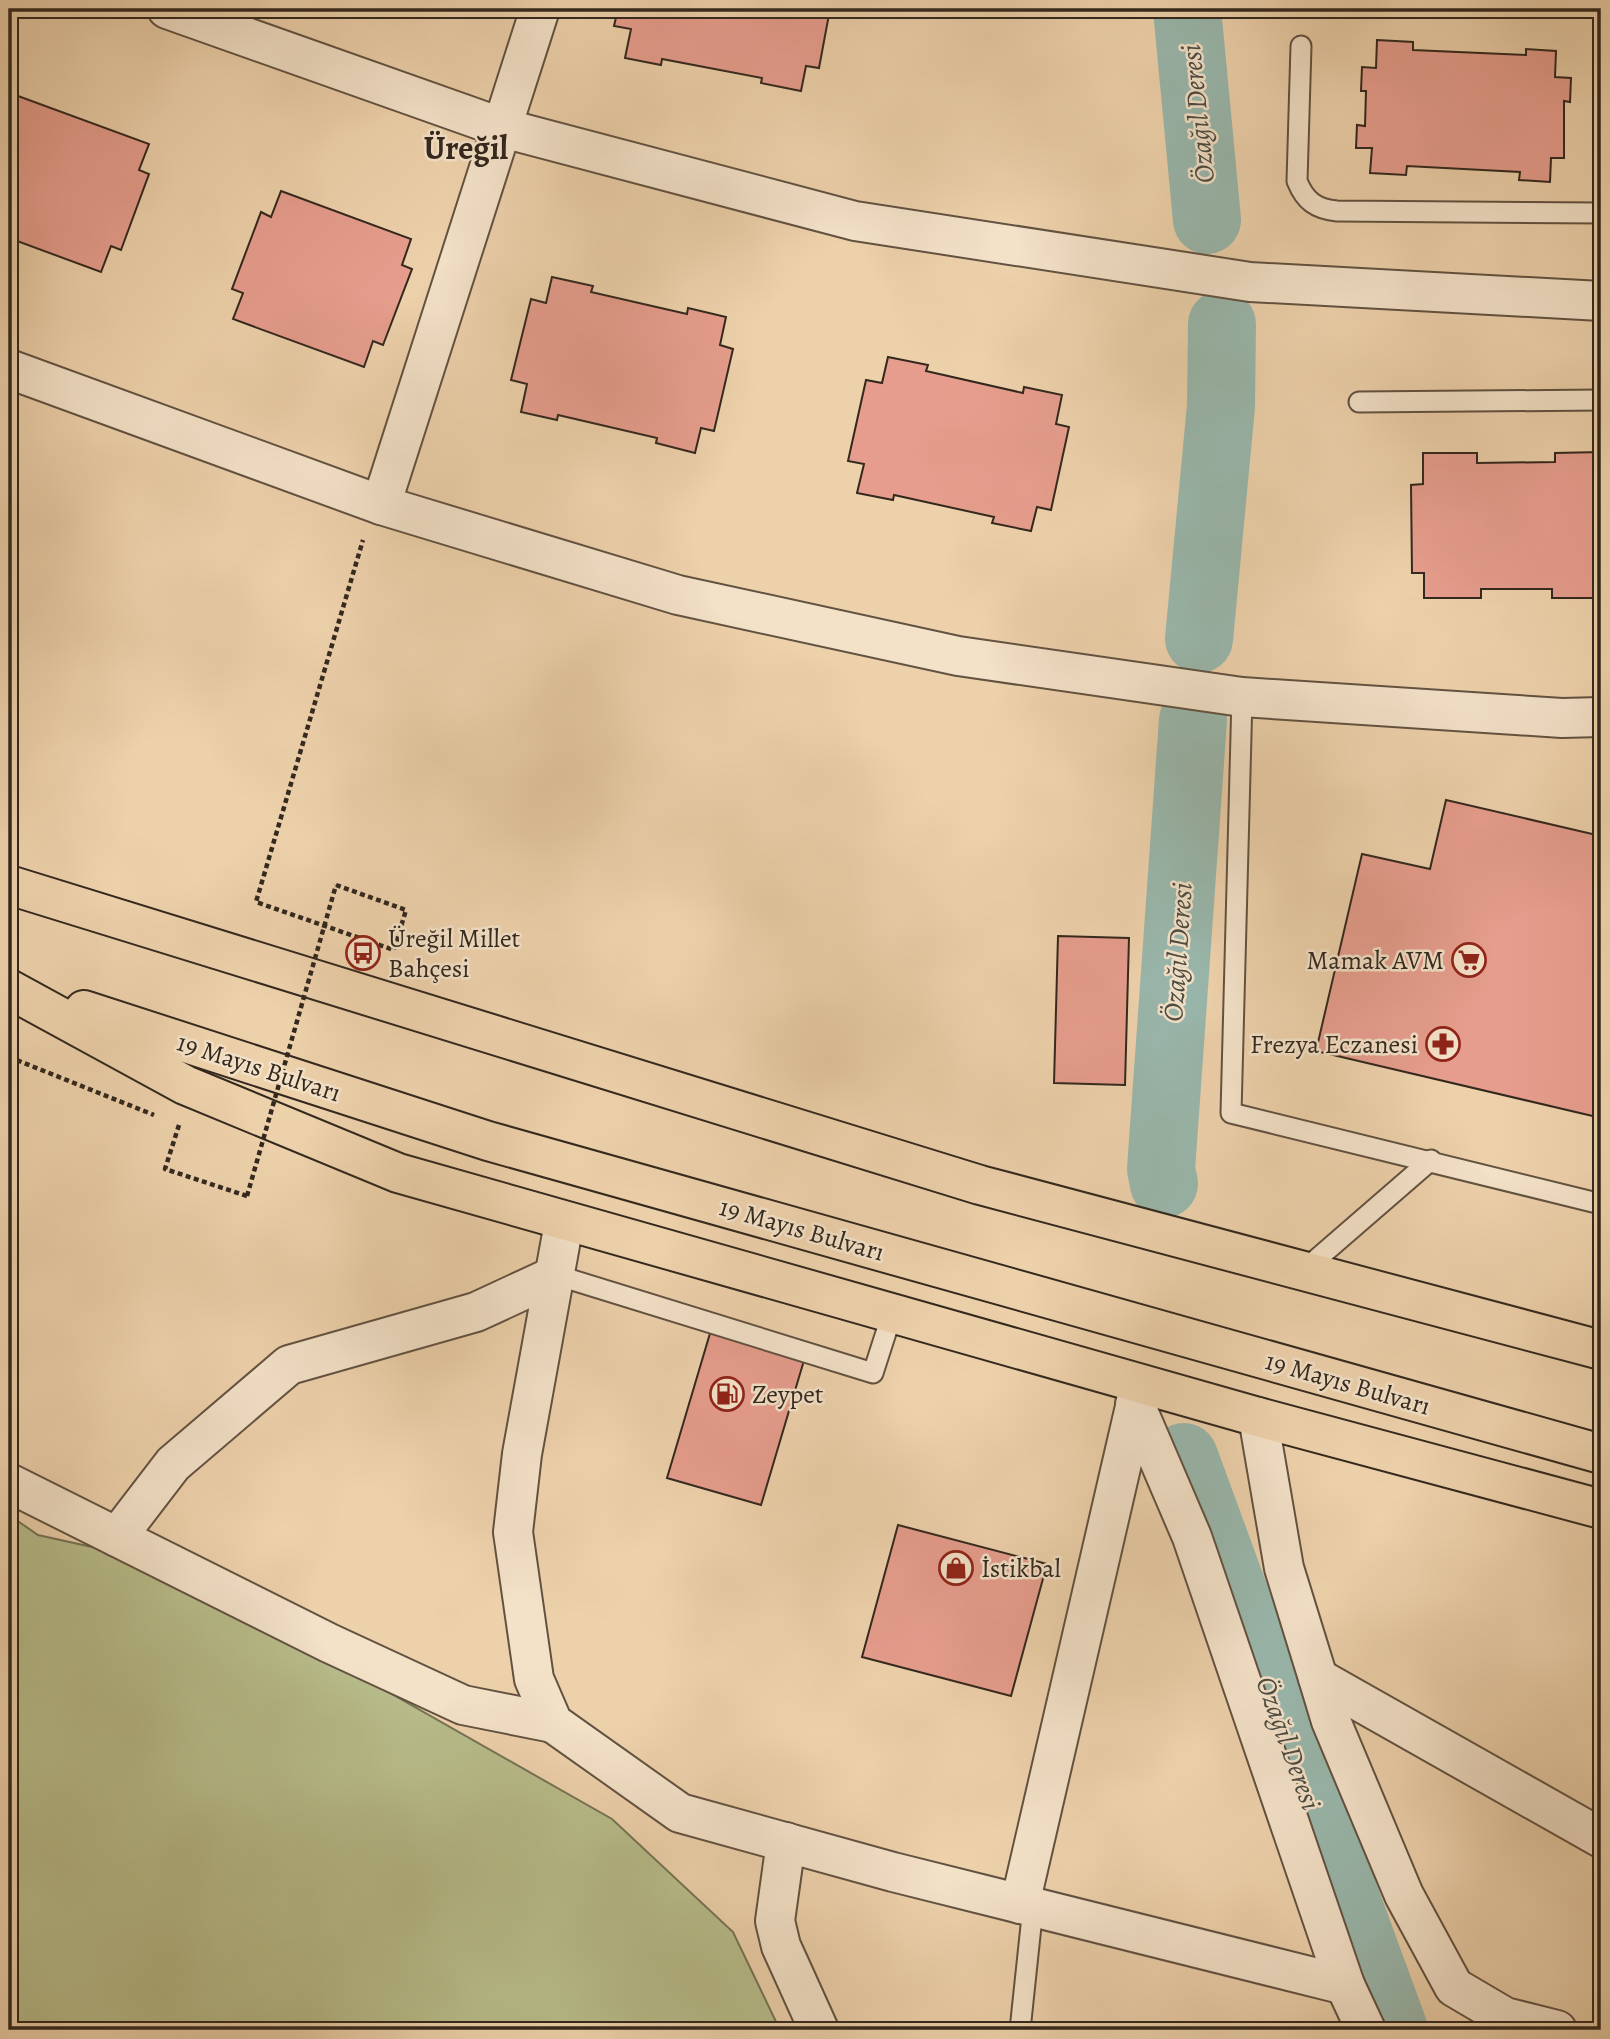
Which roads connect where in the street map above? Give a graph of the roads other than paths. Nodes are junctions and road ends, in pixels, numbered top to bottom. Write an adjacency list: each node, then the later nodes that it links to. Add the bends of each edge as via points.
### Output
1 (167, 9): 4 (street)
2 (540, 9): 4 (street)
3 (1301, 46): 5 (lane, via 1297,181 1312,204 1337,211)
4 (503, 128): 6 (street, via 855,221 1250,282); 10 (street)
5 (1601, 213)
6 (1601, 301)
7 (9, 369): 10 (street)
8 (1601, 400): 9 (lane)
9 (1359, 402)
10 (373, 520): 11 (street, via 678,595 958,656)
11 (1242, 697): 12 (street); 15 (lane, via 1231,1113)
12 (1601, 717)
13 (9, 885): 18 (highway, via 980,1185)
14 (9, 987): 17 (highway, via 186,1085 398,1173); 20 (highway, 19 Mayıs Bulvarı, via 488,1141)
15 (1431, 1160): 16 (lane); 18 (lane)
16 (1601, 1204)
17 (564, 1223): 19 (street); 21 (highway)
18 (1303, 1271): 23 (highway)
19 (556, 1275): 21 (lane, via 873,1373); 29 (street, via 476,1312 289,1365 173,1464); 31 (street, via 522,1454 513,1532 534,1679)
20 (1041, 1296): 22 (highway); 26 (highway, 19 Mayıs Bulvarı)
21 (892, 1314): 22 (highway)
22 (950, 1330): 24 (highway)
23 (1601, 1350)
24 (1138, 1393): 25 (highway); 34 (street); 35 (street)
25 (1258, 1417): 28 (highway); 30 (street, via 1284,1568)
26 (1601, 1454)
27 (9, 1483): 29 (street)
28 (1601, 1509)
29 (117, 1536): 31 (street, via 463,1705)
30 (1318, 1678): 32 (street); 39 (street, via 1331,1721 1404,1895 1454,1987 1505,2017)
31 (553, 1723): 33 (street, via 680,1813)
32 (1601, 1838)
33 (786, 1842): 34 (street); 36 (street, via 775,1921 781,1946)
34 (1026, 1906): 35 (street); 37 (lane)
35 (1345, 1985): 38 (street)
36 (820, 2030)
37 (1020, 2030)
38 (1366, 2030)
39 (1557, 2030)

